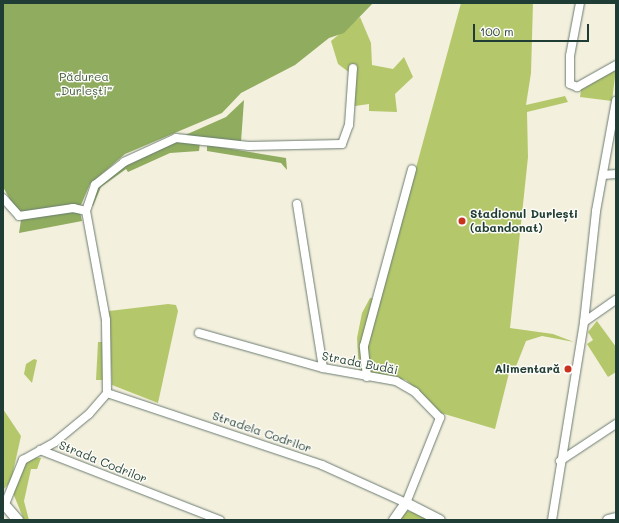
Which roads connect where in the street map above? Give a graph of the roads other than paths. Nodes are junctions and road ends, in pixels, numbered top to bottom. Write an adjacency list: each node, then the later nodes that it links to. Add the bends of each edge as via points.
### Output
1 (580, 3): 2 (street, via 570,56 570,84 577,87)
2 (616, 65)
3 (353, 68): 10 (street, via 345,143 249,146 176,138 124,162 95,185)
4 (616, 101): 7 (street)
5 (412, 169): 15 (street, via 364,346)
6 (616, 174): 7 (street)
7 (603, 175): 12 (street)
8 (3, 198): 10 (street, via 19,216 73,208)
9 (296, 204): 14 (street)
10 (86, 211): 16 (street, via 106,320)
11 (616, 300): 12 (street)
12 (584, 322): 19 (street)
13 (199, 333): 14 (street, Strada Budăi)
14 (323, 368): 15 (street, Strada Budăi)
15 (367, 377): 21 (street, Strada Budăi, via 405,384 440,418)
16 (106, 393): 18 (street, via 89,414); 21 (street, Stradela Codrilor, via 322,465)
17 (616, 424): 19 (street)
18 (40, 450): 20 (street, Strada Codrilor, via 23,460); 24 (street, Strada Codrilor)
19 (560, 461): 27 (street)
20 (4, 503): 23 (street)
21 (406, 503): 25 (street); 26 (street)
22 (616, 518): 28 (street)
23 (16, 519)
24 (220, 520)
25 (394, 520)
26 (440, 520)
27 (552, 520)
28 (608, 520)

